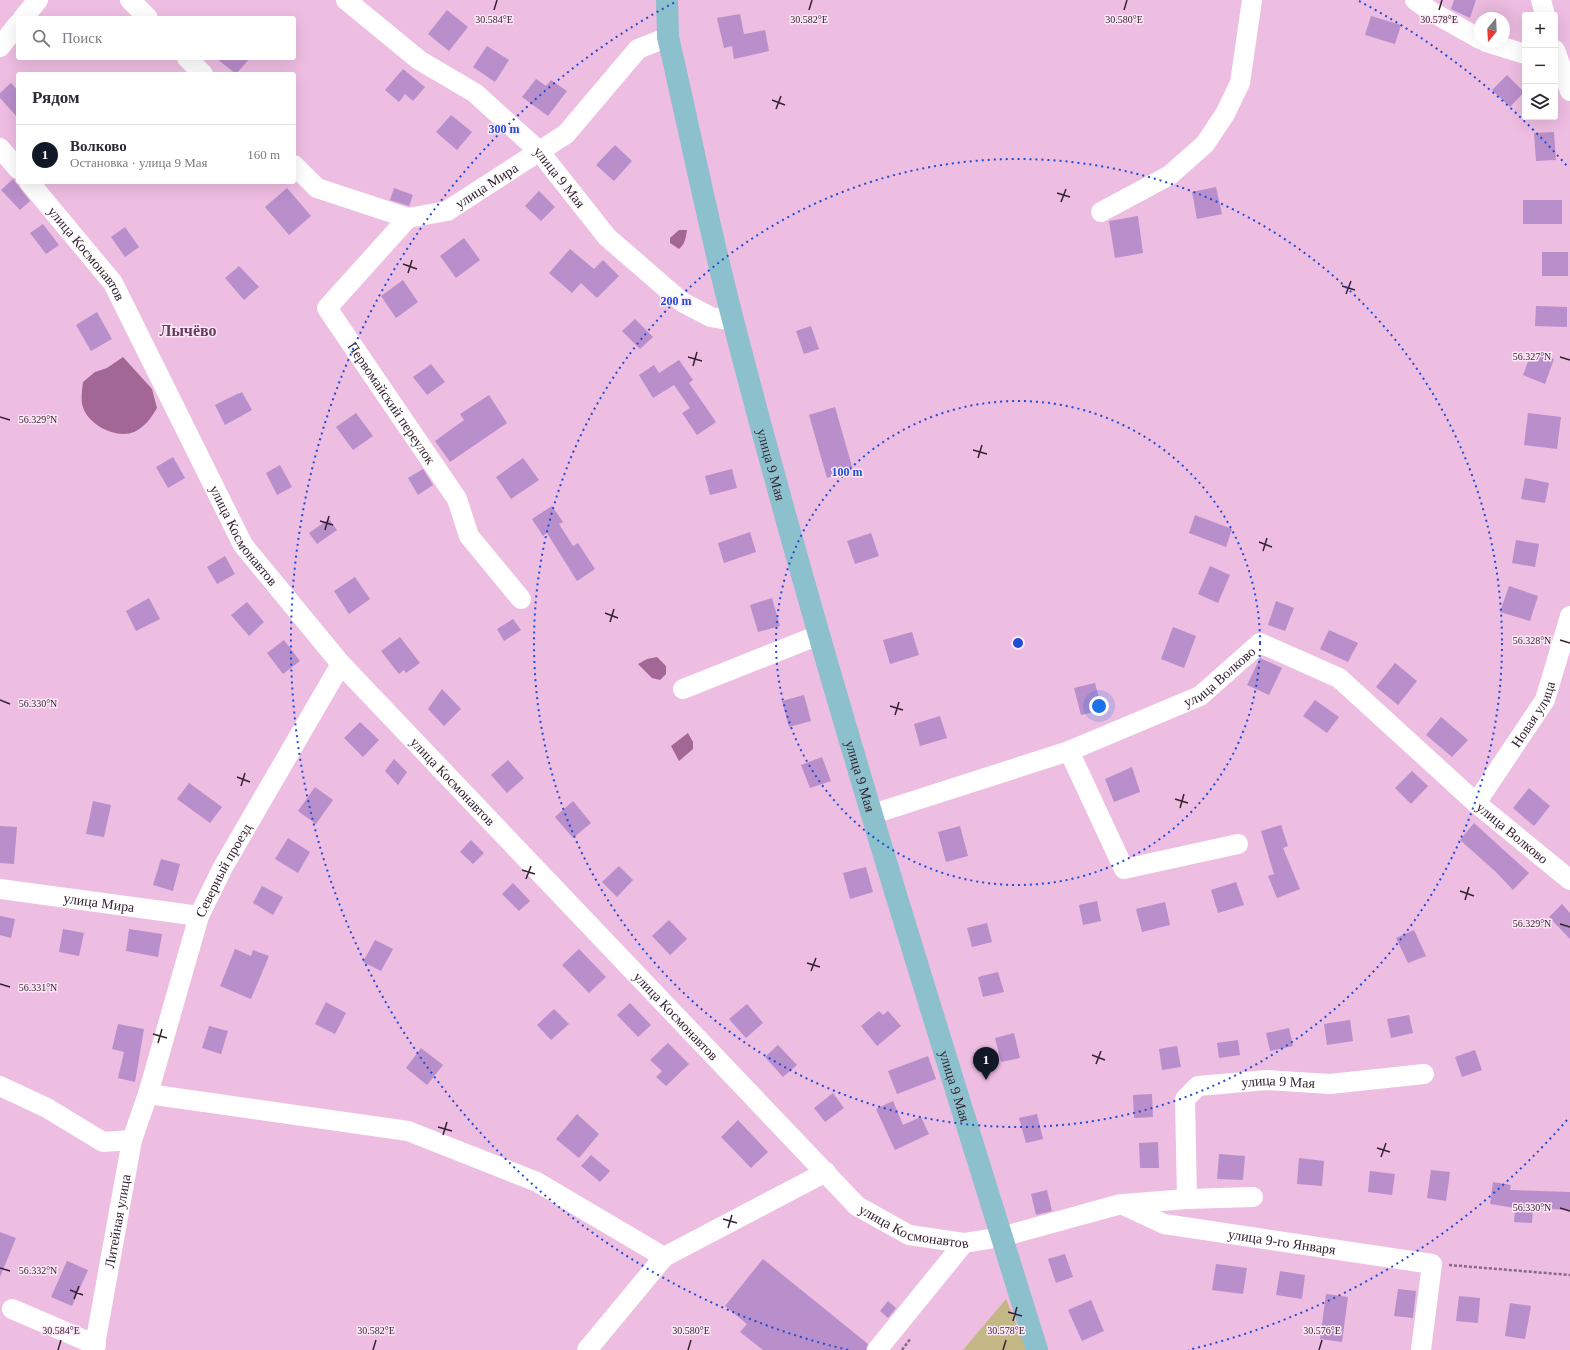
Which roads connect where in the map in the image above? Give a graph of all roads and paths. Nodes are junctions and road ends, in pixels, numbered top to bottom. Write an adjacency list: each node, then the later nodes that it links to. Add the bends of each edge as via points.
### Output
1 (38, 0): 9 (street)
2 (130, 0): 10 (street)
3 (346, 0): 22 (street, улица 9 Мая, via 419,60 475,93)
4 (1252, 0): 26 (street, via 1240,83 1225,114 1205,144 1170,175)
5 (1415, 0): 12 (street)
6 (1541, 0): 8 (street)
7 (671, 1): 13 (main road, улица 9 Мая)
8 (1544, 12)
9 (25, 16)
10 (146, 16)
11 (16, 26): 14 (street)
12 (1474, 36)
13 (668, 37): 22 (street, улица Мира, via 638,49 566,134); 28 (main road, улица 9 Мая)
14 (0, 46)
15 (1506, 48): 16 (street)
16 (1522, 53)
17 (189, 60): 19 (street)
18 (1558, 64): 20 (street)
19 (201, 72)
20 (1570, 92)
21 (0, 148): 23 (street)
22 (540, 151): 27 (street, улица Мира, via 447,211); 28 (street, улица 9 Мая, via 607,237 682,302 711,317)
23 (16, 167)
24 (296, 167): 27 (street, улица Мира, via 317,188)
25 (31, 184): 32 (street, улица Космонавтов, via 113,283 243,545)
26 (1101, 212)
27 (408, 218): 29 (street, Первомайский переулок, via 327,308 457,499 469,536)
28 (733, 321): 31 (main road, улица 9 Мая)
29 (521, 599)
30 (1570, 616): 35 (street, Новая улица, via 1545,700)
31 (819, 635): 33 (street); 36 (main road, улица 9 Мая)
32 (341, 664): 40 (street, Северный проезд, via 223,867); 45 (street, улица Космонавтов)
33 (683, 689)
34 (1069, 751): 35 (street, улица Волково, via 1200,696 1260,643 1339,678); 36 (street, улица Волково); 37 (street, via 1124,869)
35 (1476, 803): 38 (street, улица Волково)
36 (873, 814): 49 (main road, улица 9 Мая)
37 (1238, 844)
38 (1570, 880)
39 (0, 889): 40 (street, улица Мира)
40 (199, 916): 43 (street, Северный проезд)
41 (1424, 1074): 47 (street, улица 9 Мая, via 1330,1084 1268,1080 1198,1086 1184,1099)
42 (0, 1086): 44 (street, via 47,1108 103,1142)
43 (148, 1094): 44 (street, Литейная улица); 51 (street, via 408,1131 537,1182)
44 (132, 1140): 55 (street, Литейная улица)
45 (826, 1172): 50 (street, улица Космонавтов, via 857,1206 909,1236); 51 (street)
46 (1253, 1197): 47 (street)
47 (1187, 1199): 48 (street)
48 (1121, 1204): 49 (street); 52 (street, улица 9-го Января, via 1164,1224)
49 (1000, 1232): 50 (street, улица Космонавтов); 58 (main road, улица 9 Мая)
50 (964, 1243): 57 (street)
51 (664, 1257): 56 (street)
52 (1432, 1264): 53 (path); 59 (street)
53 (1570, 1275)
54 (12, 1308): 55 (street)
55 (95, 1347)
56 (587, 1350)
57 (876, 1350)
58 (1037, 1350)
59 (1421, 1350)

